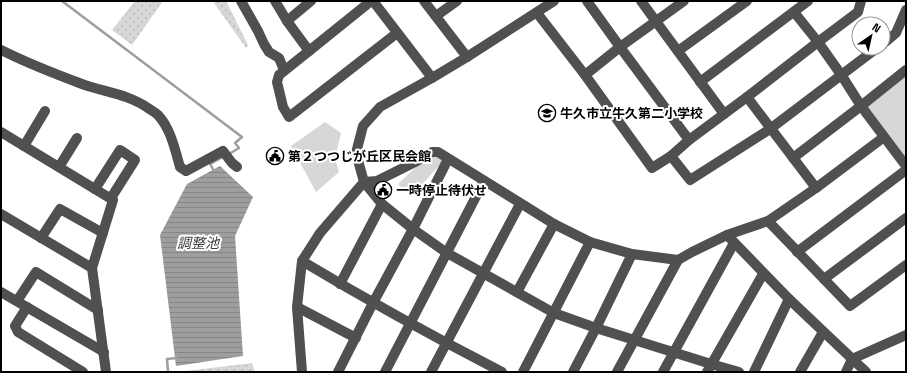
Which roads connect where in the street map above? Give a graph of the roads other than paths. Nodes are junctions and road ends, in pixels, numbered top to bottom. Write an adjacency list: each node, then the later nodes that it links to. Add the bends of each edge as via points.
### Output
1 (241, 1): 29 (street, via 264,44 269,52 279,58)
2 (275, 1): 18 (street)
3 (311, 1): 18 (street)
4 (372, 1): 20 (street); 25 (street)
5 (424, 1): 17 (street)
6 (457, 1): 17 (street)
7 (554, 1): 16 (street)
8 (587, 1): 23 (street)
9 (641, 1): 19 (street)
10 (684, 1): 19 (street)
11 (747, 1): 26 (street)
12 (808, 1): 15 (street)
13 (861, 1): 22 (street, via 858,12)
14 (906, 10): 21 (street, via 896,33)
15 (794, 12): 22 (street); 34 (street)
16 (537, 13): 28 (street); 31 (street)
17 (436, 16): 28 (street)
18 (287, 21): 25 (street)
19 (656, 21): 23 (street); 26 (street)
20 (397, 33): 29 (street, via 289,117 283,107 277,82); 33 (street)
21 (891, 37)
22 (818, 42): 32 (street); 35 (street)
23 (620, 47): 31 (street); 43 (street)
24 (1, 50): 50 (street, via 84,84 140,102 157,114 166,126 180,167 186,171 224,151)
25 (309, 50): 29 (street)
26 (678, 51): 34 (street)
27 (867, 56): 32 (street)
28 (467, 57): 33 (street)
29 (284, 70)
30 (906, 70): 36 (street)
31 (584, 75): 45 (street, via 652,168)
32 (842, 76): 36 (street); 39 (street)
33 (432, 78): 53 (street, via 380,107 363,126 356,154)
34 (700, 82): 38 (street)
35 (747, 97): 38 (street); 39 (street)
36 (861, 106): 41 (street); 46 (street)
37 (45, 111): 44 (street)
38 (724, 114): 43 (street)
39 (770, 129): 45 (street, via 690,180); 46 (street)
40 (1, 132): 44 (street)
41 (884, 137): 48 (street); 54 (street)
42 (77, 138): 49 (street)
43 (689, 140): 45 (street)
44 (24, 146): 49 (street)
45 (671, 156)
46 (793, 158): 54 (street)
47 (448, 159): 52 (street); 53 (street, via 438,152 432,152 377,181); 63 (street)
48 (906, 166)
49 (59, 167): 55 (street)
50 (237, 167)
51 (906, 170): 69 (street)
52 (484, 181): 58 (street); 70 (street)
53 (364, 182): 57 (street); 73 (street, via 320,232)
54 (816, 188): 61 (street)
55 (95, 189): 56 (street); 56 (street, via 120,150 135,160)
56 (110, 198): 64 (street, via 112,200)
57 (382, 204): 63 (street); 79 (street)
58 (520, 204): 62 (street); 76 (street)
59 (1, 214): 66 (street)
60 (906, 218): 78 (street)
61 (768, 221): 65 (street); 69 (street)
62 (554, 224): 67 (street); 81 (street)
63 (413, 229): 70 (street); 84 (street)
64 (103, 233): 66 (street, via 60,209); 75 (street)
65 (727, 235): 68 (street); 72 (street)
66 (41, 238): 75 (street)
67 (590, 242): 71 (street); 88 (street)
68 (734, 243): 77 (street); 97 (street)
69 (797, 252): 78 (street)
70 (447, 253): 76 (street); 89 (street)
71 (632, 254): 72 (street); 90 (street)
72 (678, 260): 94 (street)
73 (302, 261): 79 (street); 86 (street)
74 (906, 265): 78 (street, via 850,306)
75 (92, 268): 87 (street)
76 (483, 273): 81 (street); 95 (street)
77 (763, 274): 82 (street); 99 (street)
78 (824, 279)
79 (340, 284): 84 (street)
80 (1, 292): 83 (street)
81 (517, 292): 88 (street)
82 (789, 300): 91 (street); 112 (street)
83 (17, 301): 85 (street); 87 (street, via 36,272)
84 (373, 303): 89 (street); 93 (street)
85 (27, 307): 96 (street); 100 (street, via 15,326 18,332)
86 (297, 307): 93 (street); 102 (street)
87 (98, 310): 96 (street)
88 (554, 313): 90 (street); 107 (street)
89 (410, 323): 95 (street); 104 (street)
90 (596, 328): 94 (street); 108 (street)
91 (823, 332): 98 (street); 113 (street)
92 (906, 335): 98 (street)
93 (356, 338): 103 (street)
94 (634, 340): 97 (street); 109 (street)
95 (446, 343): 105 (street); 106 (street)
96 (104, 352): 101 (street)
97 (674, 353): 99 (street); 110 (street)
98 (852, 359): 114 (street); 115 (street)
99 (709, 368): 111 (street)
100 (83, 372)
101 (106, 372)
102 (302, 372)
103 (338, 372)
104 (385, 372)
105 (431, 372)
106 (502, 372)
107 (523, 372)
108 (573, 372)
109 (617, 372)
110 (663, 372)
111 (739, 372)
112 (754, 372)
113 (800, 372)
114 (846, 372)
115 (866, 372)

